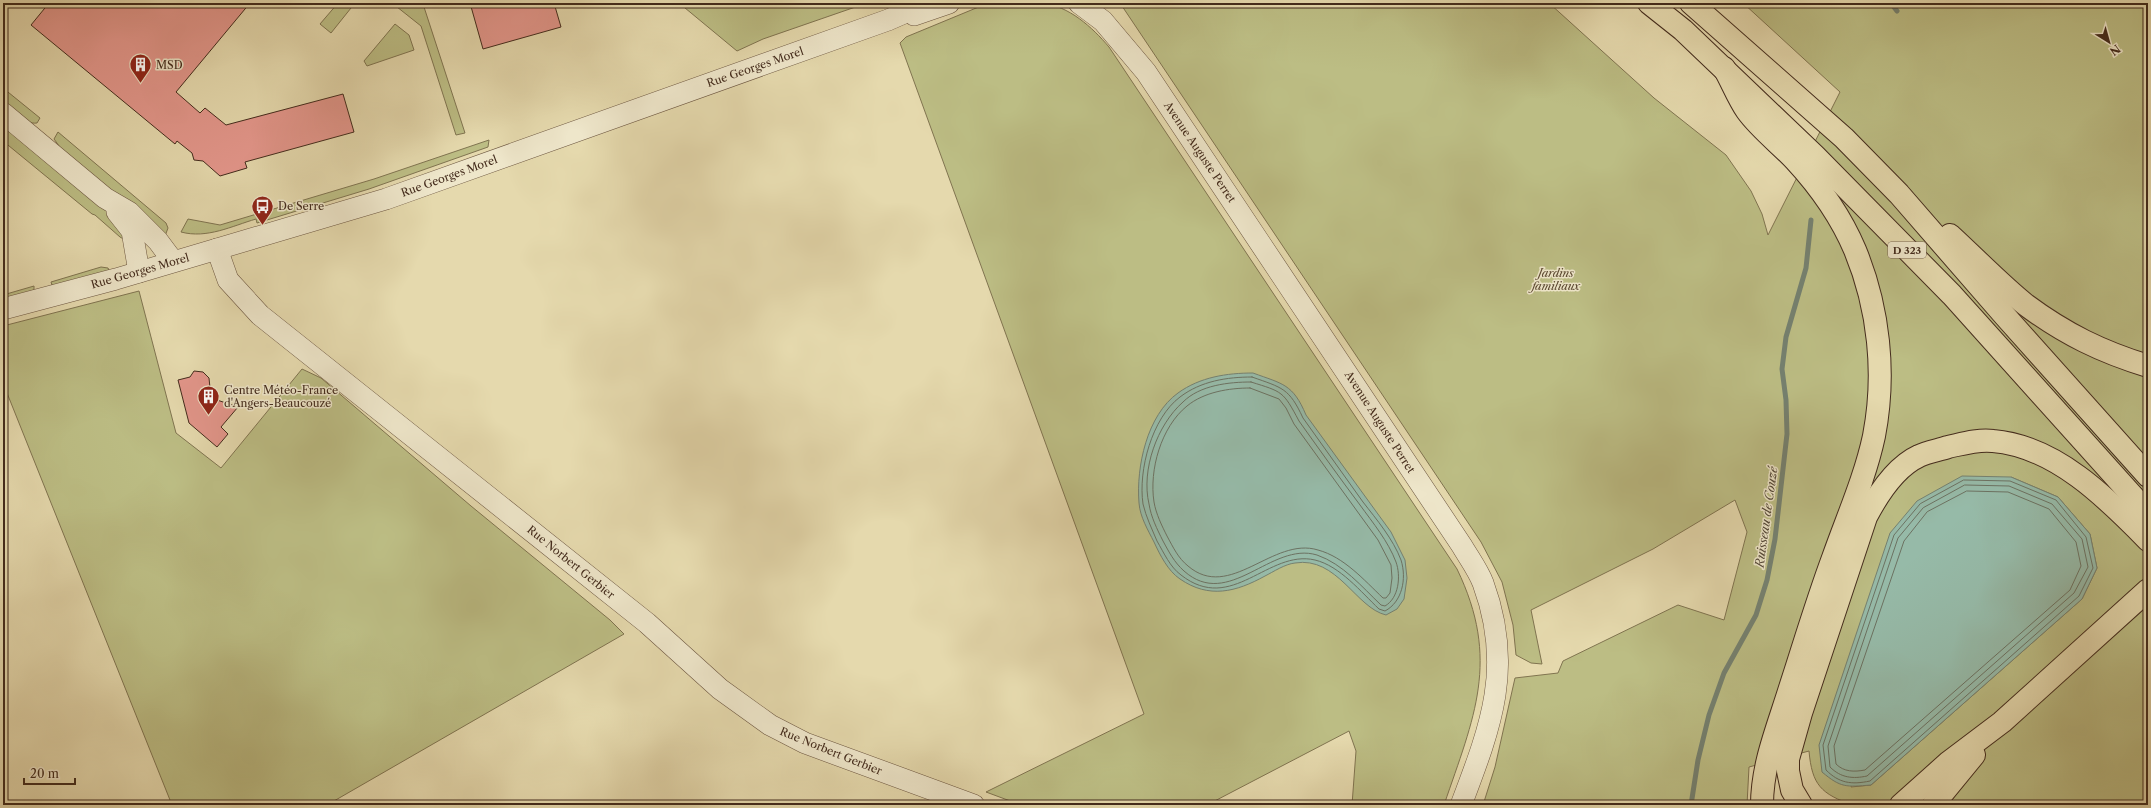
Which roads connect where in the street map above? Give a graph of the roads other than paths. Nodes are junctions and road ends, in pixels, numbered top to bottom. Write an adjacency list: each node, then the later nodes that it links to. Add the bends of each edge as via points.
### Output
1 (927, 3): 7 (street, Rue Georges Morel)
2 (949, 3): 7 (street, Rue Georges Morel, via 918,14)
3 (1079, 3): 9 (street, Avenue Auguste Perret, via 1103,21)
4 (1104, 3): 9 (street, Avenue Auguste Perret, via 1135,46)
5 (1649, 3): 8 (main road, D 323)
6 (1691, 3): 11 (main road, D 323, via 1844,138)
7 (888, 20): 13 (street, Rue Georges Morel, via 386,199)
8 (1724, 68): 19 (main road, D 323, via 1952,295); 25 (main road, via 1748,111 1797,162 1828,200 1842,223 1862,271 1874,312 1879,352 1878,403 1874,436 1864,473 1809,626 1770,750 1763,778)
9 (1146, 72): 24 (street, Avenue Auguste Perret, via 1462,546 1482,582 1498,636 1499,666 1496,695)
10 (3, 113): 12 (street)
11 (1898, 194): 17 (main road, via 1945,230 2025,304 2084,341 2111,354); 18 (main road, D 323)
12 (105, 198): 14 (street, via 130,212 158,240); 15 (street, via 132,231)
13 (217, 249): 14 (street, Rue Georges Morel); 23 (street, Rue Norbert Gerbier, via 228,280 260,315 641,618 720,689 770,725 805,743)
14 (173, 262): 15 (street, Rue Georges Morel)
15 (139, 272): 16 (street, Rue Georges Morel)
16 (3, 309)
17 (2148, 366)
18 (2148, 476)
19 (2148, 513)
20 (2148, 540): 26 (main road, via 2088,482 2022,447 1992,440 1962,444 1918,456 1902,468 1883,488 1866,517 1801,713 1788,758 1788,771 1792,790)
21 (2145, 593): 22 (main road)
22 (2002, 722): 27 (main road, via 1949,762); 28 (main road)
23 (974, 805)
24 (1461, 805)
25 (1762, 805)
26 (1801, 805)
27 (1901, 805)
28 (1933, 805)

